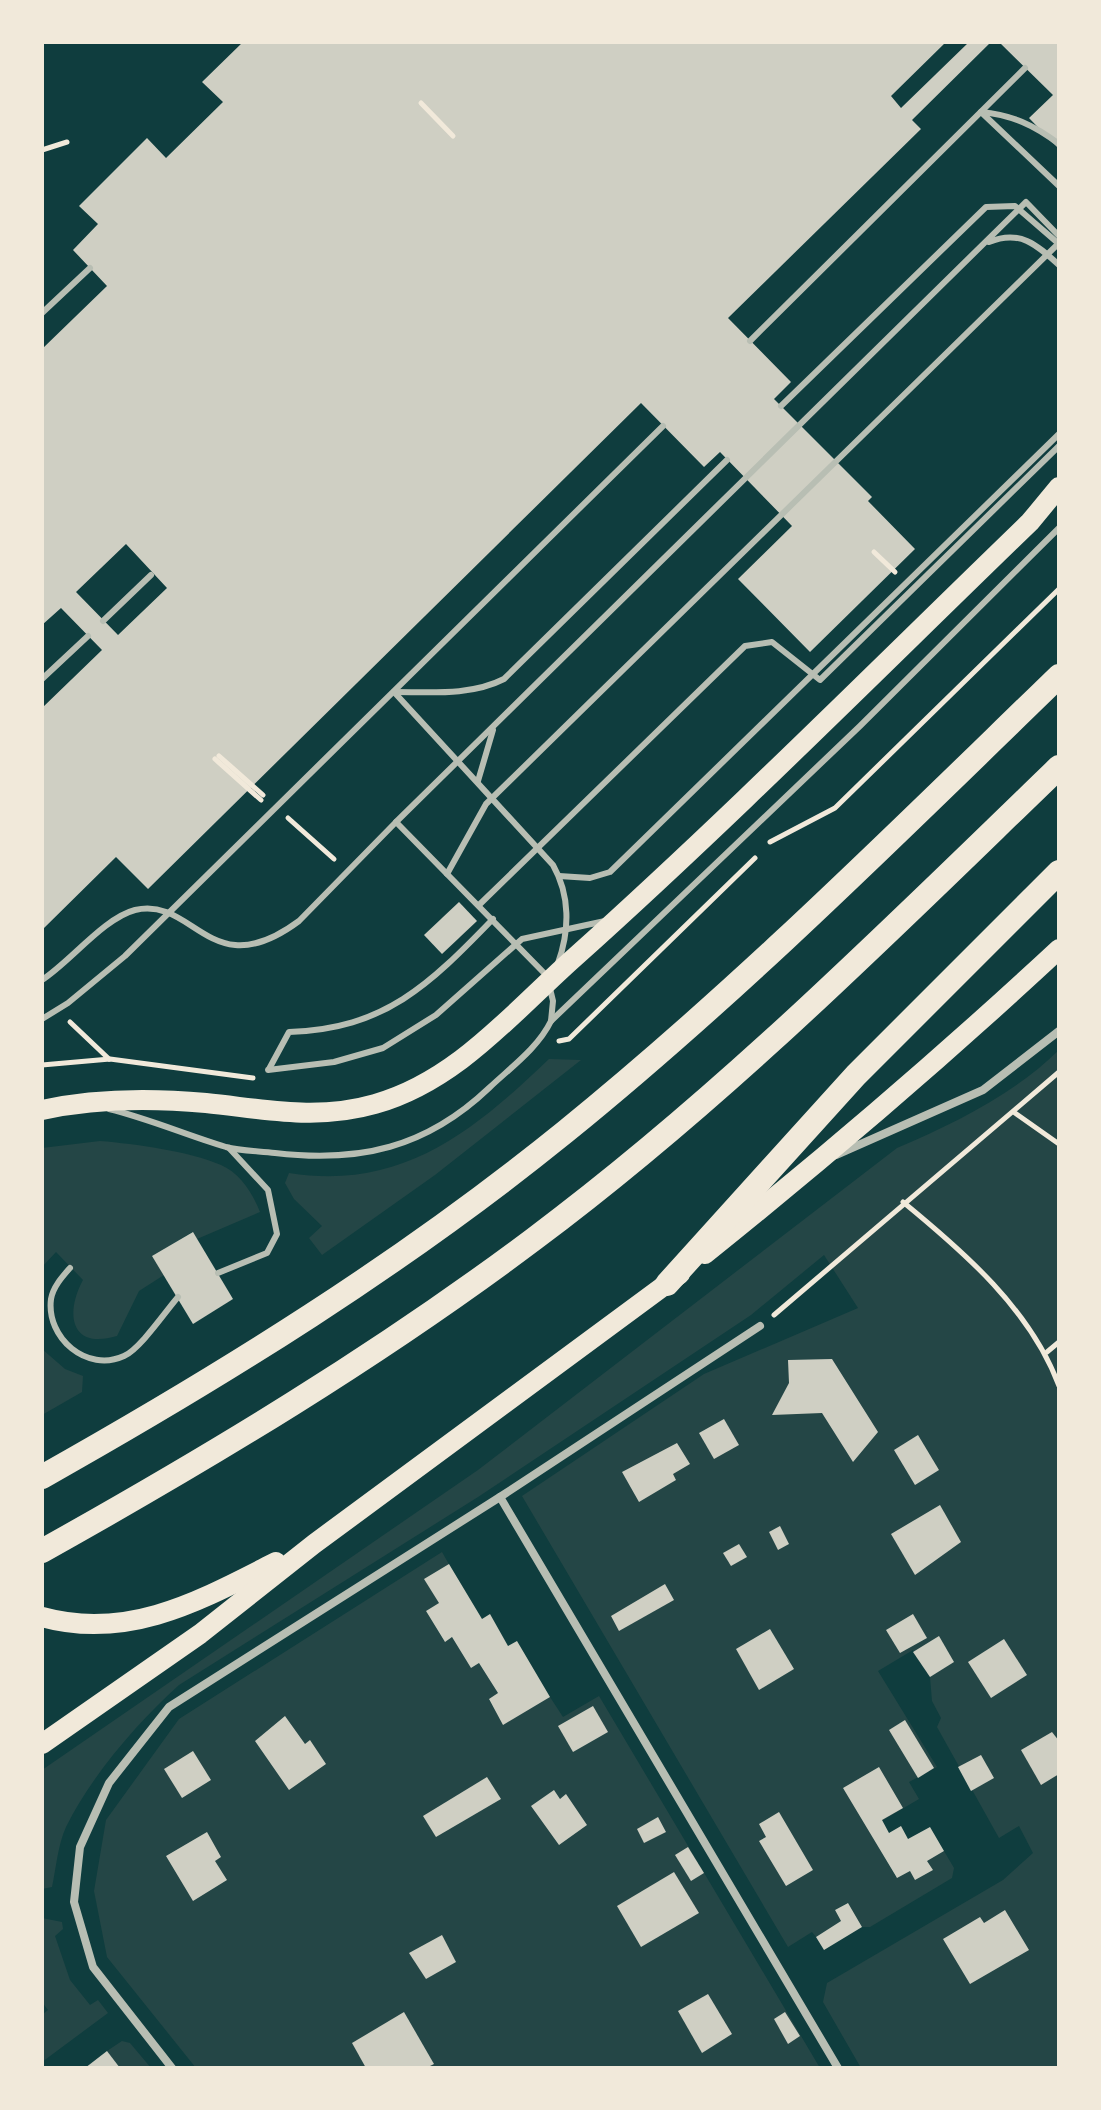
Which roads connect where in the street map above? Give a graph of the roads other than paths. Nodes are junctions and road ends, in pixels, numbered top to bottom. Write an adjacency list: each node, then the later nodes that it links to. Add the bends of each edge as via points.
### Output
1 (1025, 68): 2 (lane)
2 (981, 112): 3 (lane, via 1026,122); 4 (lane); 10 (lane)
3 (1059, 144)
4 (1059, 186)
5 (1059, 236): 28 (lane, via 1026,202)
6 (1059, 243): 11 (lane, via 1015,206 986,207); 30 (lane, via 486,804)
7 (1059, 265): 12 (lane, via 1028,239 1006,236 983,245)
8 (90, 268): 9 (lane)
9 (42, 313)
10 (750, 341)
11 (781, 406)
12 (799, 424)
13 (663, 426): 25 (lane)
14 (1059, 434): 31 (lane, via 610,872 590,878)
15 (1059, 446): 32 (lane, via 820,680 772,642 745,646)
16 (727, 460): 25 (lane, via 504,679 447,692)
17 (745, 478): 27 (lane, via 500,718)
18 (1059, 487): 34 (main road, via 1030,522)
19 (1059, 528): 40 (lane)
20 (151, 575): 21 (lane)
21 (103, 621)
22 (88, 636): 24 (lane)
23 (1059, 676): 51 (highway, via 698,1021 552,1142 313,1315)
24 (42, 679)
25 (394, 692): 27 (lane); 39 (lane, via 125,956)
26 (1059, 767): 54 (highway, via 738,1071 536,1238 323,1386)
27 (478, 781): 31 (lane)
28 (396, 822): 30 (lane); 38 (lane, via 299,921 274,938 254,944 221,943 165,911 134,910 114,920)
29 (1059, 872): 48 (highway, via 856,1075)
30 (447, 874): 32 (lane)
31 (559, 876): 35 (lane)
32 (479, 905): 33 (lane)
33 (493, 919): 35 (lane, via 392,1009 343,1026 289,1032 268,1070 334,1062 383,1048 436,1015 522,939); 40 (lane, via 547,976)
34 (617, 919): 35 (lane); 37 (main road)
35 (566, 928): 37 (lane)
36 (1059, 949): 45 (main road)
37 (553, 977): 42 (main road, via 458,1062 399,1096 361,1108 314,1115 142,1099)
38 (42, 980)
39 (42, 1019)
40 (551, 1021): 44 (lane, via 471,1105 417,1138 340,1157)
41 (1059, 1031): 45 (street, via 983,1090)
42 (79, 1102): 43 (main road); 44 (lane, via 157,1121)
43 (42, 1110)
44 (229, 1148): 47 (lane, via 268,1190 277,1234 267,1253)
45 (821, 1161): 48 (main road)
46 (70, 1268): 49 (lane, via 56,1285 52,1313 61,1339 85,1357 113,1360 130,1353)
47 (218, 1273)
48 (667, 1284): 53 (main road)
49 (178, 1297)
50 (760, 1326): 52 (street)
51 (42, 1477)
52 (500, 1497): 57 (street, via 169,1707 109,1783 80,1847 74,1902 93,1967); 58 (street)
53 (314, 1544): 55 (main road, via 167,1613 97,1625); 56 (main road, via 200,1634)
54 (42, 1551)
55 (42, 1617)
56 (42, 1744)
57 (172, 2068)
58 (838, 2068)

